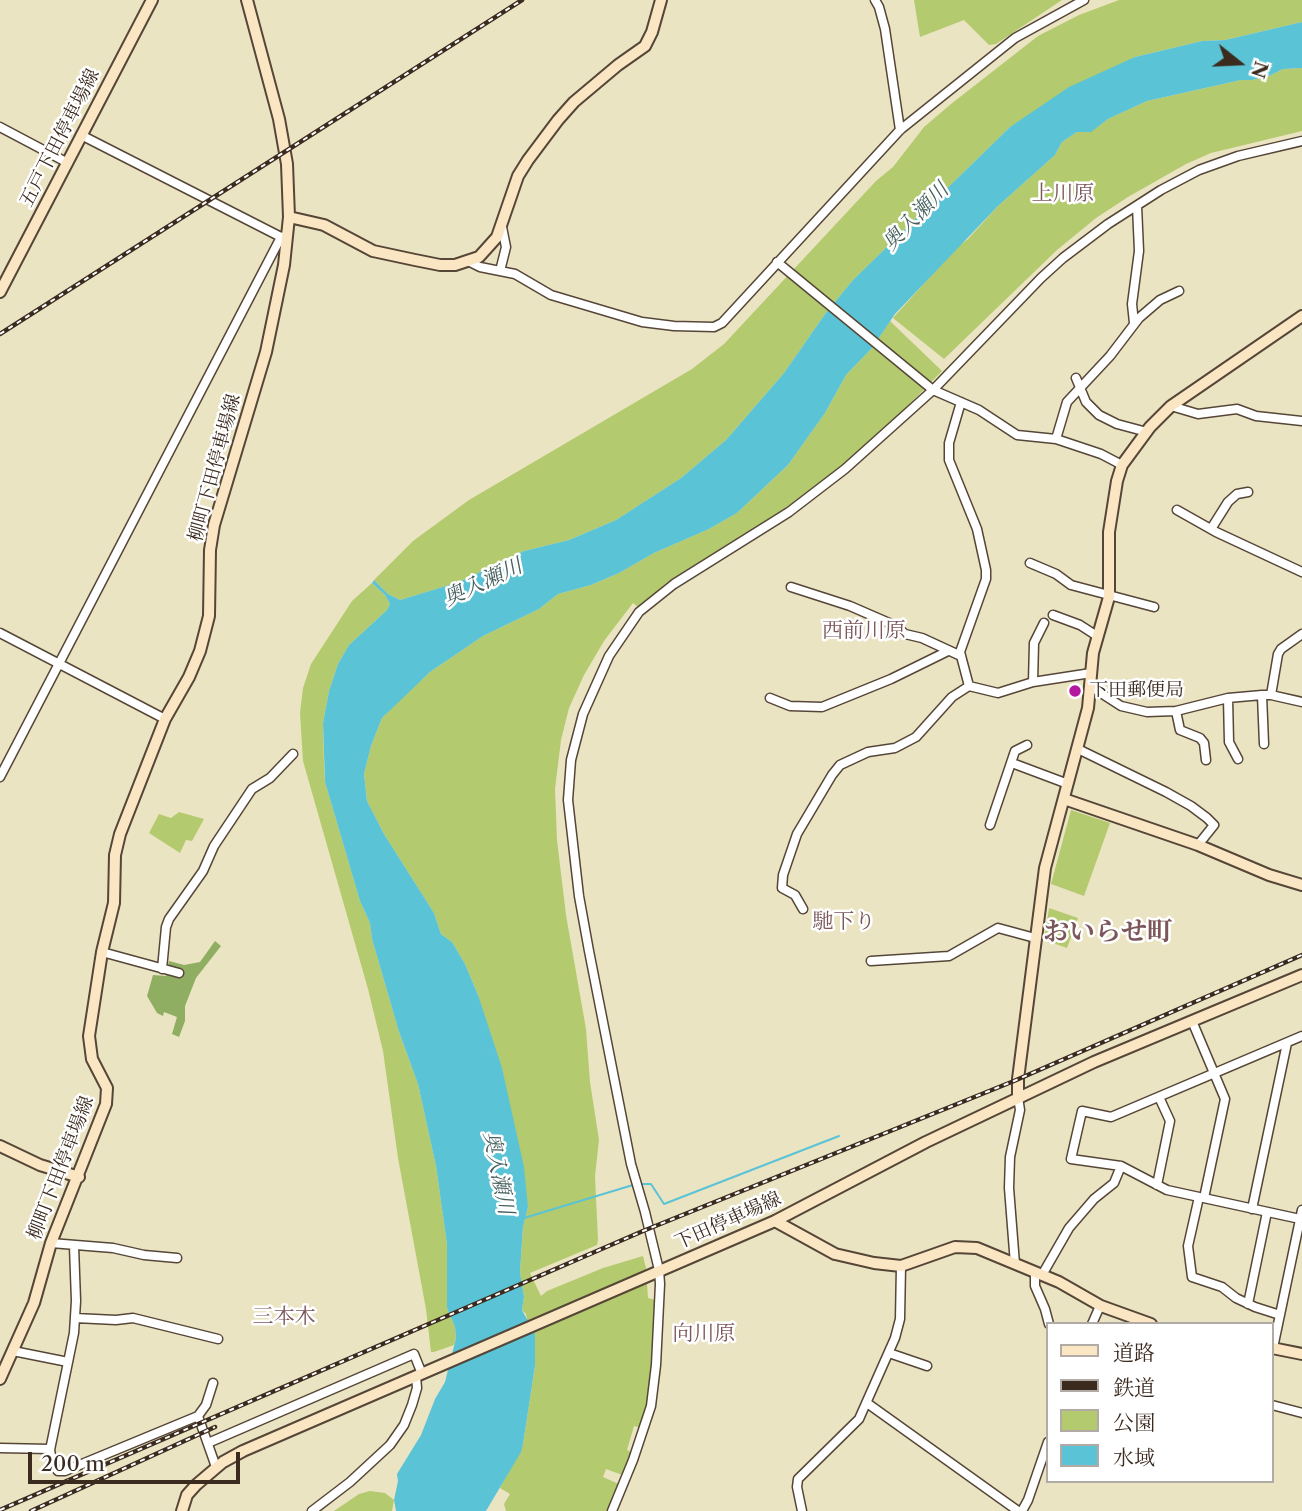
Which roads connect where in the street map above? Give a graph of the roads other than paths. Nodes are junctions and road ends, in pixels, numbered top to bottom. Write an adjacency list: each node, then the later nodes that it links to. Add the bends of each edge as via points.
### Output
1 (152, 0): 8 (main road, 五戸下田停車場線)
2 (247, 0): 12 (main road, 柳町下田停車場線, via 288,164)
3 (661, 0): 13 (main road, via 645,46 574,102 528,160 518,176)
4 (874, 0): 7 (street, via 885,29)
5 (1084, 0): 7 (street, via 1015,38)
6 (0, 127): 10 (street)
7 (900, 130): 16 (street)
8 (81, 135): 10 (main road, 五戸下田停車場線); 14 (street)
9 (1302, 142): 11 (street, via 1212,165)
10 (68, 163): 19 (main road, 五戸下田停車場線)
11 (1137, 206): 21 (street); 23 (street, via 1048,271)
12 (289, 217): 14 (main road, 柳町下田停車場線); 15 (main road, via 324,225 377,252 440,265)
13 (502, 227): 15 (main road, via 487,250); 17 (street, via 506,247)
14 (284, 237): 46 (street); 56 (main road, 柳町下田停車場線, via 284,265 266,352 214,525 209,551 209,616 189,677)
15 (468, 261): 17 (street)
16 (779, 264): 17 (street, via 714,327 642,322 551,295 515,274); 23 (street)
17 (500, 271)
18 (1179, 291): 21 (street, via 1160,300)
19 (0, 292)
20 (1302, 316): 26 (main road)
21 (1134, 323): 24 (street)
22 (1076, 379): 24 (street)
23 (932, 388): 25 (street); 97 (street, via 845,469 789,512 674,584 639,612 609,656 583,714 571,760 568,800 579,896)
24 (1080, 388): 28 (street, via 1099,415); 29 (street, via 1065,407)
25 (961, 402): 29 (street, via 1017,435); 45 (street, via 950,435 949,460 981,541 986,579)
26 (1171, 406): 27 (street, via 1198,414 1237,409); 28 (main road)
27 (1302, 421)
28 (1147, 432): 30 (main road)
29 (1056, 439): 30 (street)
30 (1122, 465): 37 (main road, via 1110,532)
31 (1248, 492): 33 (street, via 1228,502)
32 (1177, 510): 33 (street)
33 (1211, 529): 35 (street)
34 (1030, 563): 37 (street, via 1071,586)
35 (1302, 572)
36 (791, 587): 44 (street, via 850,606)
37 (1109, 597): 38 (street); 43 (main road)
38 (1154, 607)
39 (1053, 615): 43 (street)
40 (1044, 623): 48 (street, via 1034,643)
41 (0, 633): 46 (street)
42 (1302, 634): 51 (street, via 1278,654)
43 (1097, 636): 47 (main road)
44 (948, 651): 45 (street); 52 (street, via 822,707 790,706)
45 (961, 656): 49 (street)
46 (59, 663): 56 (street); 64 (street)
47 (1091, 673): 48 (street); 50 (main road)
48 (1033, 682): 49 (street, via 999,693)
49 (969, 686): 70 (street, via 952,697 916,737 895,748 849,760 832,775 797,834 783,875 782,888 795,895)
50 (1090, 686): 55 (street, via 1129,709); 59 (main road)
51 (1267, 695): 53 (street); 54 (street); 57 (street)
52 (770, 698)
53 (1228, 698): 55 (street); 61 (street, via 1229,742)
54 (1302, 702)
55 (1176, 711): 62 (street, via 1180,730 1204,743)
56 (165, 719): 72 (main road, 柳町下田停車場線, via 120,834 114,903)
57 (1264, 744)
58 (1027, 745): 63 (street, via 1018,748)
59 (1078, 749): 65 (main road); 68 (street, via 1166,792 1207,818 1214,825)
60 (293, 754): 74 (street, via 252,789 169,919)
61 (1238, 759)
62 (1206, 760)
63 (1012, 763): 65 (street); 67 (street)
64 (0, 777)
65 (1068, 785): 66 (main road)
66 (1064, 799): 68 (main road); 71 (main road, via 1045,868)
67 (990, 825)
68 (1198, 845): 69 (main road)
69 (1302, 885)
70 (803, 909)
71 (1035, 938): 73 (street, via 999,928 949,956); 81 (main road)
72 (102, 952): 74 (street); 85 (main road, 柳町下田停車場線, via 89,1036 92,1059 107,1094)
73 (872, 961)
74 (162, 970): 75 (street)
75 (179, 973)
76 (1302, 975): 77 (main road, 下田停車場線)
77 (1192, 1021): 80 (street); 81 (main road, 下田停車場線)
78 (1302, 1036): 79 (street)
79 (1287, 1043): 80 (street); 88 (street)
80 (1215, 1073): 82 (street); 87 (street, via 1225,1099)
81 (1018, 1097): 91 (main road, 下田停車場線); 95 (street, via 1009,1188)
82 (1159, 1097): 84 (street, via 1111,1117 1082,1111 1072,1159); 86 (street, via 1170,1121)
83 (0, 1146): 85 (main road)
84 (1121, 1166): 86 (street); 98 (street, via 1114,1183 1069,1228)
85 (79, 1177): 92 (main road, 柳町下田停車場線)
86 (1157, 1185): 87 (street)
87 (1201, 1198): 88 (street); 99 (street, via 1188,1246 1192,1277 1222,1287)
88 (1252, 1209): 89 (street)
89 (1267, 1212): 90 (street); 99 (street)
90 (1301, 1215): 101 (street)
91 (775, 1221): 96 (main road, via 835,1254); 97 (main road, 下田停車場線)
92 (51, 1243): 93 (street); 109 (main road, 柳町下田停車場線, via 34,1303)
93 (74, 1246): 94 (street); 102 (street)
94 (177, 1258)
95 (1015, 1264): 96 (main road, via 965,1246); 98 (main road)
96 (901, 1266): 110 (street, via 900,1319)
97 (656, 1271): 114 (main road, 下田停車場線); 128 (street, via 651,1406)
98 (1039, 1274): 100 (main road); 103 (street, via 1035,1286)
99 (1248, 1304): 101 (street)
100 (1100, 1306): 104 (street); 105 (main road)
101 (1280, 1315): 107 (street)
102 (75, 1318): 106 (street, via 133,1318); 112 (street)
103 (1048, 1322)
104 (1093, 1322)
105 (1145, 1322)
106 (218, 1339)
107 (1274, 1343)
108 (1274, 1348): 111 (main road)
109 (13, 1351): 112 (street); 115 (main road, 柳町下田停車場線)
110 (889, 1353): 113 (street); 117 (street)
111 (1302, 1354)
112 (68, 1362): 124 (street)
113 (927, 1366)
114 (423, 1373): 121 (street, via 414,1354); 125 (main road, 下田停車場線); 127 (street, via 404,1425 390,1445)
115 (0, 1379)
116 (214, 1383): 120 (street)
117 (867, 1403): 129 (street, via 850,1429 798,1479); 130 (street)
118 (1274, 1406): 119 (street)
119 (1302, 1413)
120 (198, 1416): 121 (street); 124 (street, via 65,1471 53,1466)
121 (208, 1443): 125 (street)
122 (0, 1448): 124 (street)
123 (1046, 1448): 130 (street)
124 (50, 1449)
125 (216, 1467): 126 (main road, 下田停車場線, via 187,1495)
126 (182, 1511)
127 (312, 1511)
128 (612, 1511)
129 (802, 1511)
130 (1020, 1511)

